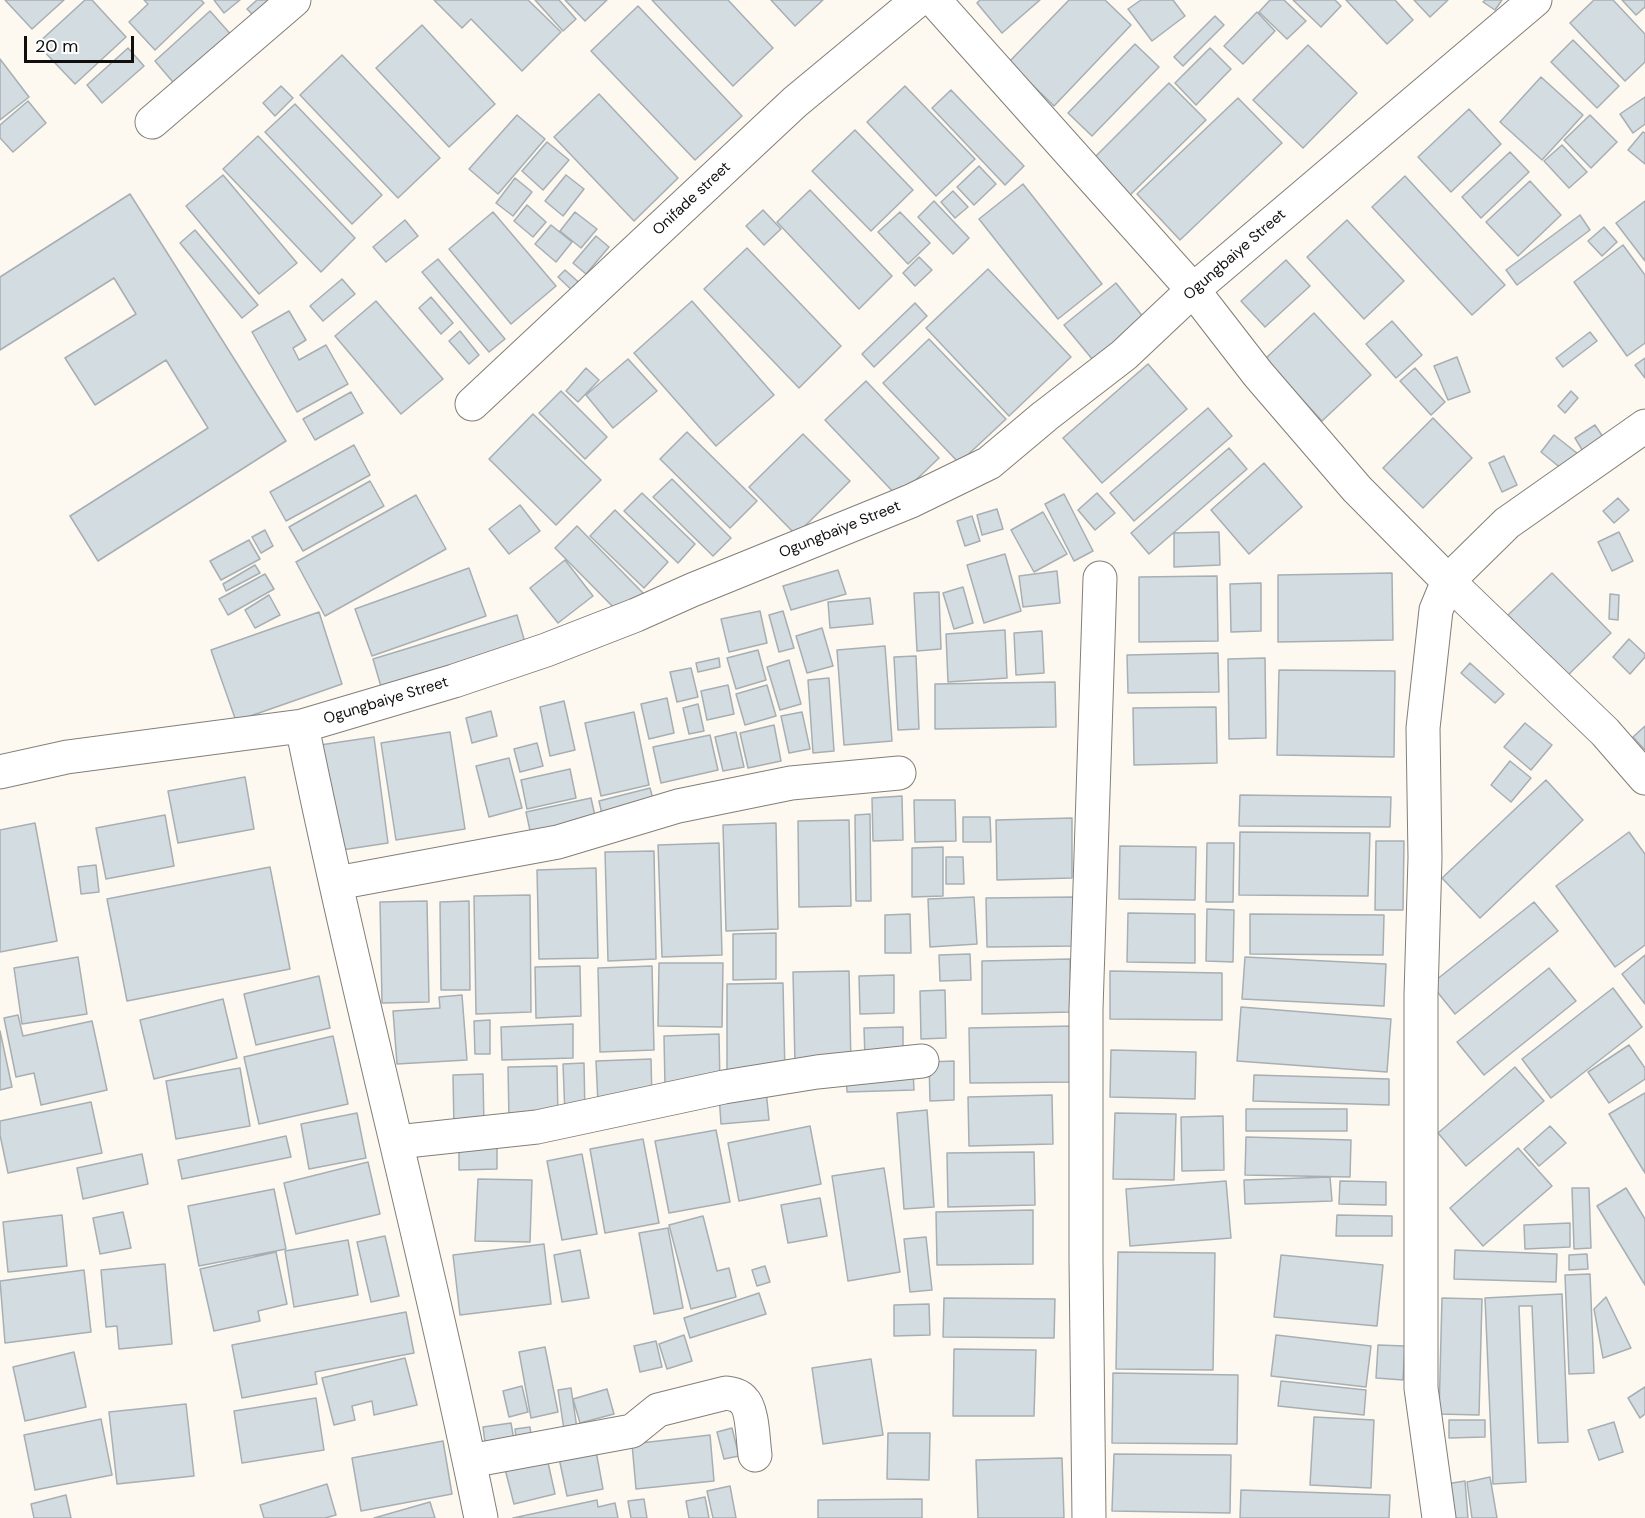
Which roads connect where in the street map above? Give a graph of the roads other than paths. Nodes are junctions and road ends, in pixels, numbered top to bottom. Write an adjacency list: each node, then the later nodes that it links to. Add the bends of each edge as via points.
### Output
1 (294, 0): 5 (street)
2 (918, 0): 7 (street, Onifade street, via 795,102)
3 (934, 0): 6 (street)
4 (1535, 0): 6 (street, Ogungbaiye Street)
5 (152, 122)
6 (1193, 290): 10 (street, via 1258,374 1358,489); 11 (street, Ogungbaiye Street, via 1124,355 989,463 911,501 546,650)
7 (472, 404)
8 (1645, 426): 10 (street, via 1507,523)
9 (1100, 578): 21 (street, via 1086,1009)
10 (1448, 581): 14 (street, via 1605,732); 22 (street, via 1436,610 1423,728 1421,1388)
11 (302, 726): 12 (street, Ogungbaiye Street, via 67,757); 15 (street)
12 (0, 772)
13 (899, 773): 15 (street, via 791,783 678,806 558,842)
14 (1645, 778)
15 (337, 884): 17 (street)
16 (922, 1061): 17 (street, via 724,1087 537,1127)
17 (397, 1142): 19 (street)
18 (755, 1455): 19 (street, via 749,1408 744,1400 726,1393 658,1410 632,1431)
19 (470, 1461): 20 (street)
20 (481, 1518)
21 (1089, 1518)
22 (1439, 1518)

